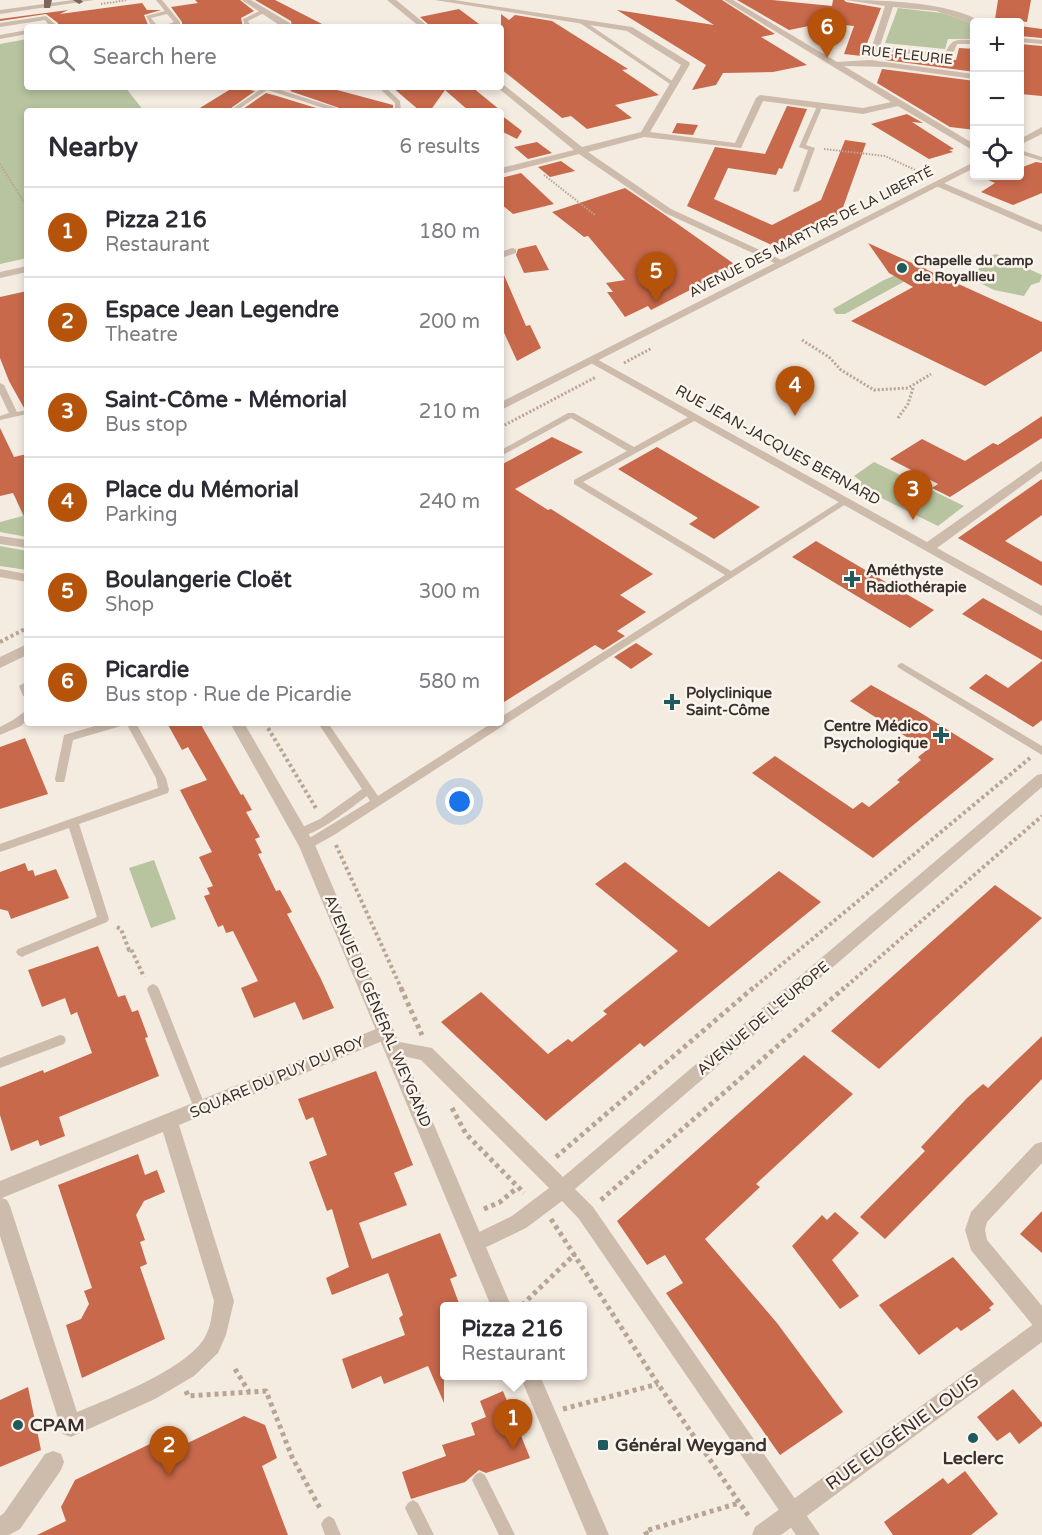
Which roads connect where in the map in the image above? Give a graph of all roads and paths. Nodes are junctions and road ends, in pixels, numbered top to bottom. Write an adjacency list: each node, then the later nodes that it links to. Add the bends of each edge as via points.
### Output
1 (90, 0): 8 (street)
2 (159, 0): 12 (lane)
3 (246, 0): 13 (street)
4 (391, 0): 21 (street)
5 (439, 0): 15 (street)
6 (729, 0): 30 (street)
7 (850, 0): 10 (street)
8 (78, 1): 9 (street)
9 (47, 3): 11 (street)
10 (890, 4): 14 (street, via 937,9); 28 (street)
11 (0, 12)
12 (167, 12): 17 (lane, via 148,17); 18 (lane, via 178,23)
13 (262, 12): 19 (lane, via 245,20); 20 (street)
14 (970, 20)
15 (582, 22): 32 (lane); 32 (street, via 629,29 686,64)
16 (52, 24): 22 (lane, via 46,18)
17 (153, 24)
18 (174, 24)
19 (247, 24)
20 (285, 24)
21 (421, 24)
22 (0, 25)
23 (24, 33): 24 (lane)
24 (0, 37)
25 (1024, 40): 27 (street)
26 (970, 42): 28 (street, via 954,42 949,54 939,55)
27 (1042, 42)
28 (876, 48): 29 (street)
29 (870, 64): 30 (street, RUE FLEURIE); 31 (street, RUE FLEURIE)
30 (836, 65): 37 (street)
31 (970, 75)
32 (675, 85): 43 (street)
33 (504, 89): 47 (street)
34 (262, 90): 39 (lane)
35 (272, 90): 40 (street)
36 (384, 90): 41 (lane, via 398,102)
37 (899, 103): 38 (street, via 863,111); 45 (street)
38 (820, 105): 43 (street, via 760,98 738,146); 46 (lane, via 802,147)
39 (236, 108)
40 (332, 108)
41 (398, 108)
42 (1042, 130): 44 (street)
43 (644, 134): 47 (street)
44 (1024, 140)
45 (970, 145)
46 (812, 148): 54 (path, via 885,156); 56 (lane)
47 (582, 152): 51 (street); 62 (street, via 668,211)
48 (1024, 154): 49 (lane)
49 (1042, 159)
50 (0, 164): 57 (path)
51 (531, 165): 53 (street); 58 (path)
52 (970, 168): 55 (street, AVENUE DES MARTYRS DE LA LIBERTÉ)
53 (504, 170)
54 (927, 175)
55 (939, 184): 59 (street); 62 (street, AVENUE DES MARTYRS DE LA LIBERTÉ)
56 (796, 191)
57 (24, 202)
58 (595, 214)
59 (1042, 228)
60 (512, 251): 61 (street)
61 (504, 254)
62 (783, 263): 67 (street, AVENUE DES MARTYRS DE LA LIBERTÉ)
63 (24, 270): 64 (street)
64 (0, 275)
65 (802, 340): 71 (path, via 868,388 886,391)
66 (635, 357): 68 (path)
67 (593, 360): 68 (street, RUE JEAN-JACQUES BERNARD); 72 (street, AVENUE DES MARTYRS DE LA LIBERTÉ)
68 (611, 370): 75 (street, RUE JEAN-JACQUES BERNARD); 78 (path)
69 (931, 374): 71 (path)
70 (0, 385): 74 (lane)
71 (913, 387): 77 (path)
72 (504, 404)
73 (24, 413): 74 (lane)
74 (14, 415): 76 (lane)
75 (695, 417): 80 (lane); 82 (street, RUE JEAN-JACQUES BERNARD)
76 (0, 418)
77 (898, 418)
78 (504, 425)
79 (504, 451): 80 (lane, via 571,416)
80 (634, 451): 87 (lane, via 577,482)
81 (1042, 465): 85 (street)
82 (845, 502): 85 (street, RUE JEAN-JACQUES BERNARD); 87 (lane)
83 (0, 540): 84 (street)
84 (24, 544)
85 (928, 548): 89 (street, RUE JEAN-JACQUES BERNARD)
86 (0, 573): 88 (street)
87 (730, 574): 96 (lane)
88 (24, 577)
89 (1040, 609)
90 (24, 630): 91 (path)
91 (0, 642)
92 (24, 651): 93 (street)
93 (0, 663)
94 (902, 666): 103 (lane)
95 (24, 717): 102 (lane)
96 (504, 720)
97 (107, 726): 104 (lane, via 68,738)
98 (133, 726): 109 (lane, via 164,790)
99 (239, 726): 110 (street, AVENUE DU GÉNÉRAL WEYGAND)
100 (325, 726): 106 (lane)
101 (495, 726): 107 (lane)
102 (0, 731)
103 (1041, 750): 121 (path, via 798,950)
104 (60, 779)
105 (1042, 779): 123 (street, AVENUE DE L'EUROPE)
106 (368, 790): 107 (lane); 110 (lane)
107 (376, 802): 110 (lane, via 330,832)
108 (1042, 816): 127 (path)
109 (73, 822): 111 (lane); 112 (lane)
110 (304, 839): 116 (street, AVENUE DU GÉNÉRAL WEYGAND)
111 (0, 848)
112 (103, 919): 113 (lane); 114 (path, via 121,929)
113 (22, 952)
114 (153, 989): 118 (lane)
115 (60, 1040): 117 (lane)
116 (390, 1040): 118 (street, SQUARE DU PUY DU ROY); 121 (street, via 426,1053); 128 (street, AVENUE DU GÉNÉRAL WEYGAND)
117 (0, 1063)
118 (200, 1108): 119 (street, SQUARE DU PUY DU ROY)
119 (169, 1123): 124 (street, SQUARE DU PUY DU ROY); 135 (street, via 224,1301 211,1348)
120 (1042, 1150): 132 (street, via 978,1218 975,1230 978,1244)
121 (544, 1170): 123 (street)
122 (517, 1188): 126 (path)
123 (562, 1188): 127 (street); 128 (street, AVENUE DE L'EUROPE, via 519,1222)
124 (0, 1190)
125 (0, 1206): 135 (street, via 71,1426)
126 (484, 1209)
127 (586, 1213): 144 (street)
128 (476, 1243): 130 (street, AVENUE DU GÉNÉRAL WEYGAND)
129 (575, 1254): 131 (path)
130 (499, 1302)
131 (525, 1302)
132 (1042, 1321)
133 (1042, 1330): 144 (street, RUE EUGÉNIE LOUIS)
134 (235, 1368): 138 (path)
135 (181, 1374): 138 (path, via 188,1395)
136 (532, 1380): 139 (street)
137 (658, 1384): 139 (path)
138 (249, 1392): 146 (path, via 266,1391 291,1457)
139 (546, 1415): 149 (street)
140 (53, 1462): 145 (street, via 12,1521)
141 (480, 1480): 148 (lane)
142 (739, 1503): 150 (path, via 645,1531)
143 (413, 1508): 147 (lane)
144 (793, 1512): 151 (street, RUE EUGÉNIE LOUIS); 152 (street)
145 (0, 1528)
146 (331, 1530)
147 (426, 1535)
148 (507, 1535)
149 (598, 1535)
150 (647, 1535)
151 (764, 1535)
152 (808, 1535)

